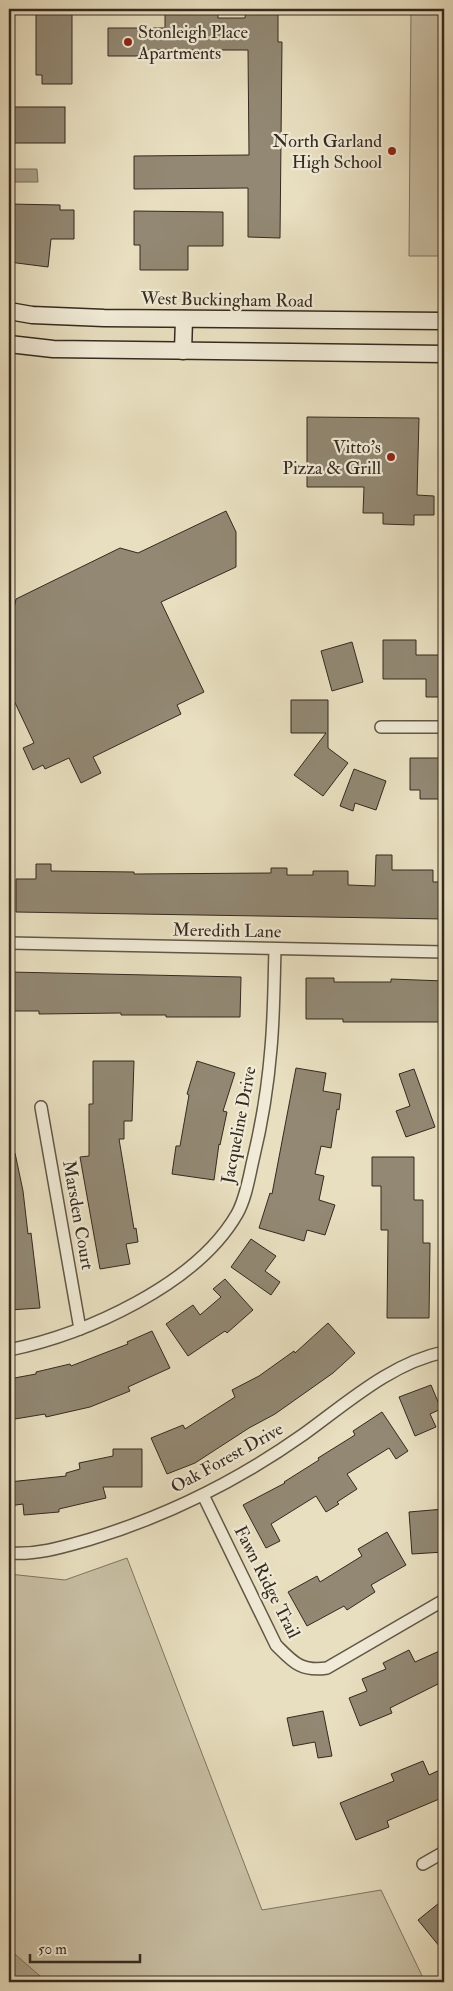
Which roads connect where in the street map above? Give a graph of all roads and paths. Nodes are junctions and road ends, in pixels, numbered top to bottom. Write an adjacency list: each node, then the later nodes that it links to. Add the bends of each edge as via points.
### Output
1 (9, 312): 2 (main road, West Buckingham Road)
2 (184, 319): 3 (main road, West Buckingham Road); 5 (main road)
3 (444, 321)
4 (9, 344): 5 (main road, via 53,349)
5 (183, 350): 6 (main road)
6 (444, 354)
7 (381, 728): 8 (street)
8 (444, 728)
9 (9, 943): 10 (street, Meredith Lane)
10 (274, 949): 11 (street, Meredith Lane); 13 (street, Jacqueline Drive, via 272,1048 258,1139 238,1212 214,1246 156,1292)
11 (444, 952)
12 (41, 1107): 13 (street, Marsden Court)
13 (80, 1328): 14 (street, Jacqueline Drive)
14 (9, 1350)
15 (444, 1352): 16 (street, Oak Forest Drive, via 401,1368 373,1384 268,1459)
16 (203, 1495): 17 (street, Oak Forest Drive, via 144,1521 71,1545 35,1553); 18 (street, Fawn Ridge Trail, via 276,1645 303,1668 327,1668)
17 (9, 1553)
18 (444, 1600)
19 (444, 1852): 20 (street)
20 (423, 1864)

